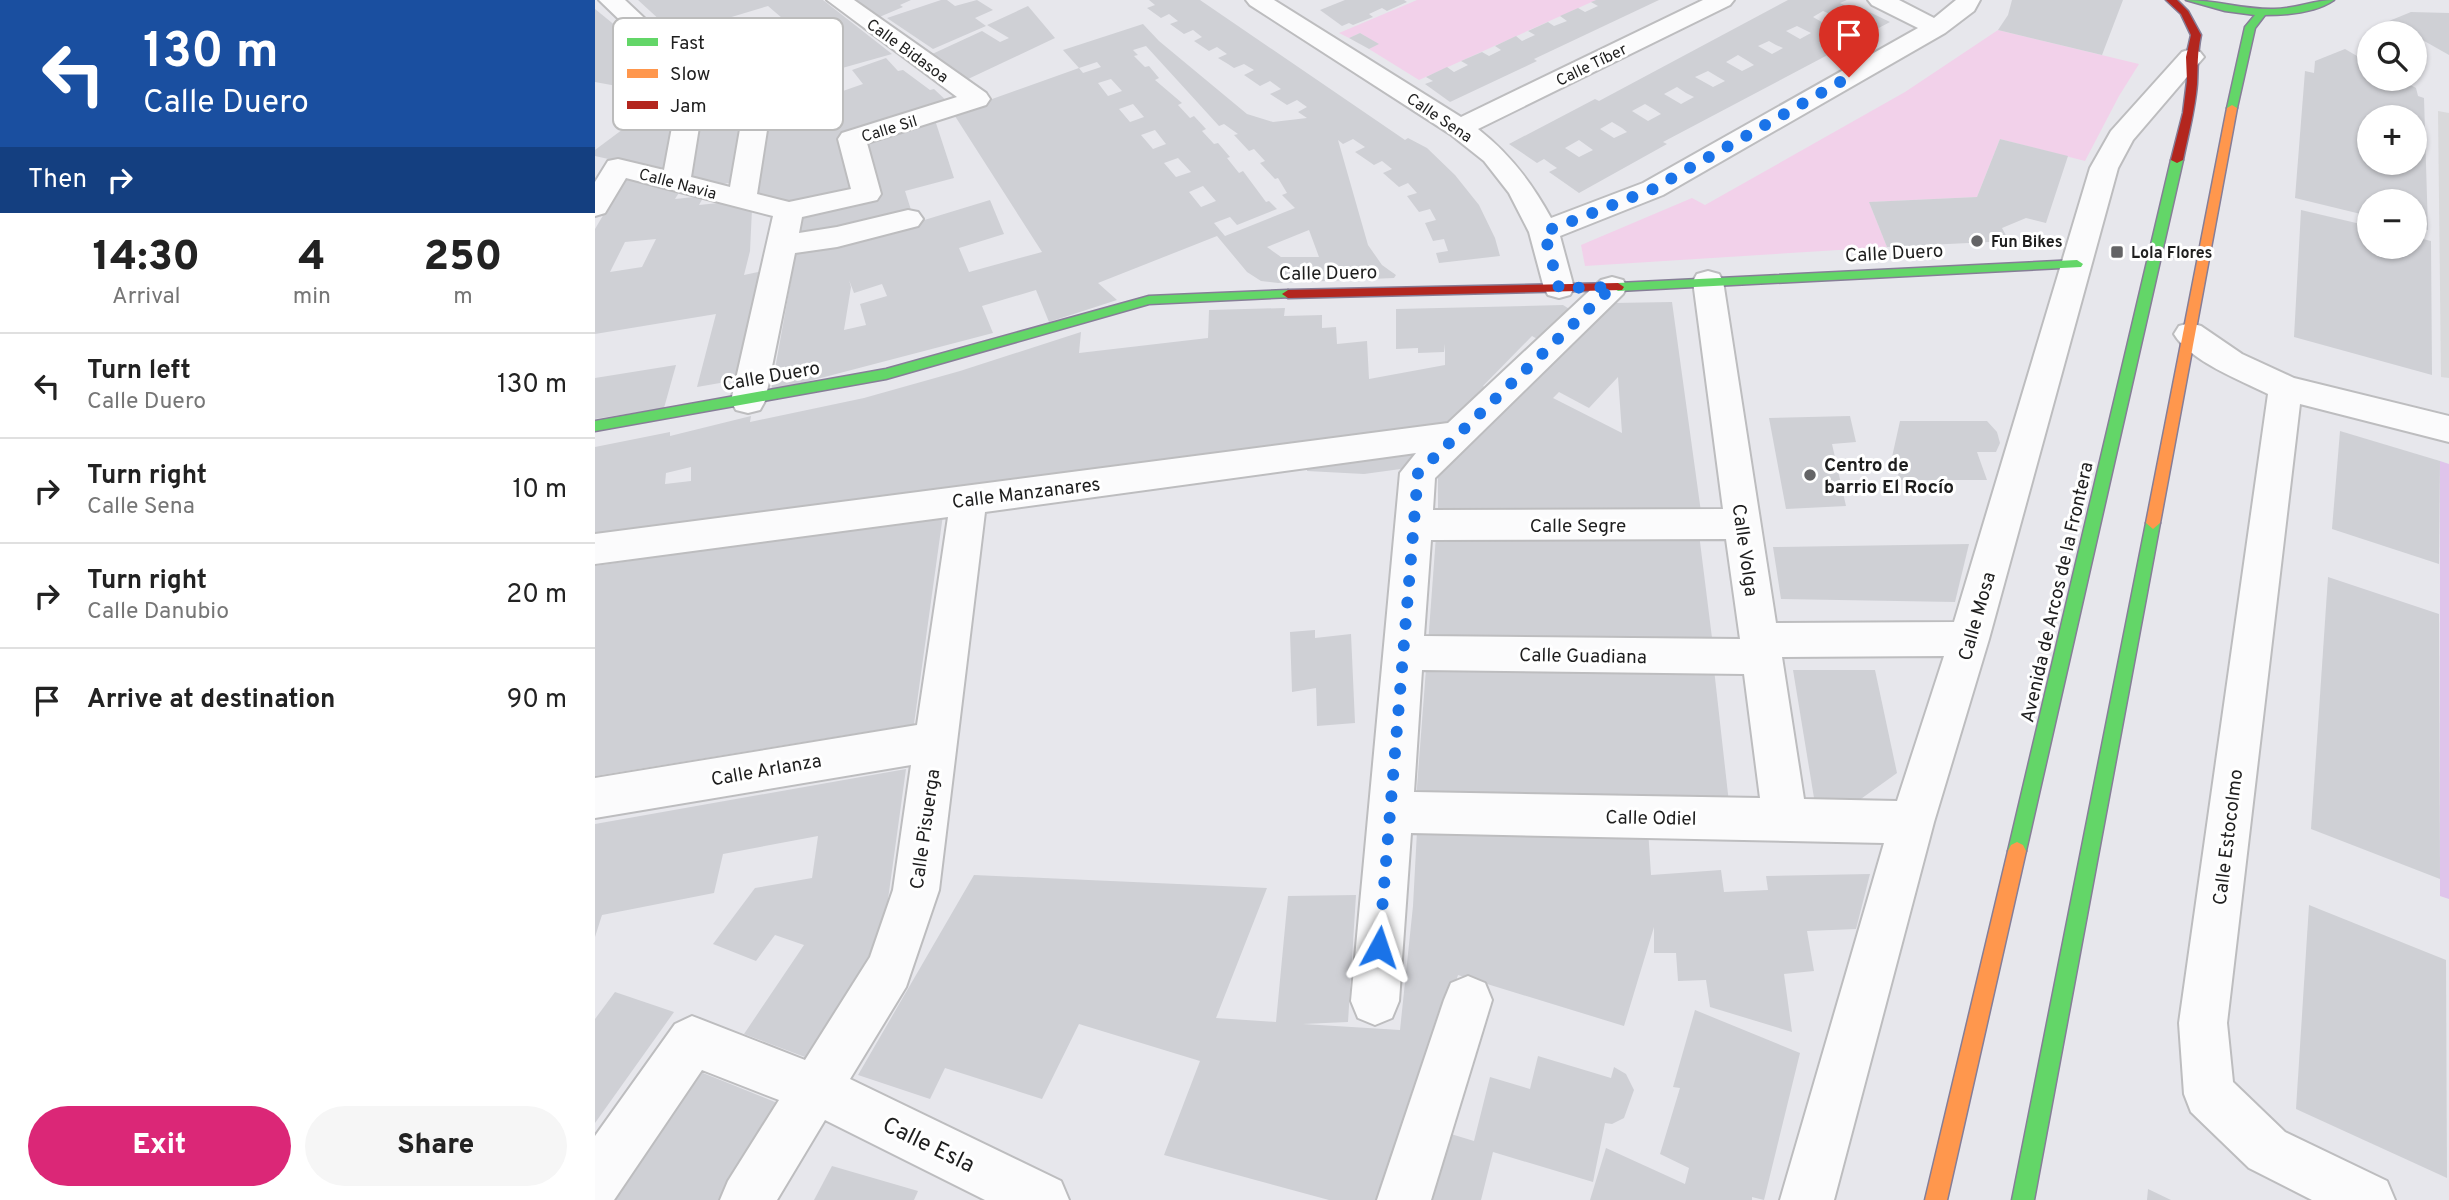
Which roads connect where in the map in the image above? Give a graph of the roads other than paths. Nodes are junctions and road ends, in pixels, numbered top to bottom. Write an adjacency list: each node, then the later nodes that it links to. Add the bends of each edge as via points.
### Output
1 (611, 0): 11 (street)
2 (839, 0): 14 (street, Calle Bidasoa)
3 (1723, 0): 15 (street, Calle Tíber)
4 (1880, 0): 12 (street)
5 (1968, 0): 12 (street)
6 (2171, 0): 13 (main road, Avenida de Arcos de la Frontera, via 2185,13 2196,35)
7 (2191, 0): 10 (main road)
8 (2329, 0): 10 (main road, via 2304,9)
9 (1266, 2): 15 (street, Calle Sena)
10 (2263, 12): 29 (main road, via 2250,27 2243,46)
11 (630, 18)
12 (1936, 28): 23 (street, via 1653,189)
13 (2191, 57): 25 (street, Calle Mosa, via 2121,137 2104,168); 55 (main road, Avenida de Arcos de la Frontera, via 2188,113)
14 (977, 99): 21 (street, Calle Sil, via 852,139 866,194)
15 (1460, 128): 23 (street, Calle Sena, via 1494,155 1522,190)
16 (685, 130): 18 (street)
17 (753, 130): 19 (street)
18 (676, 182): 19 (street, Calle Navia); 20 (street, Calle Navia, via 618,167)
19 (742, 199): 21 (street, Calle Sil)
20 (595, 207)
21 (789, 211): 24 (street)
22 (908, 219): 24 (street)
23 (1544, 232): 28 (street, Calle Sena)
24 (781, 245): 31 (street)
25 (2077, 264): 26 (main road, Calle Duero); 39 (street, Calle Mosa)
26 (1708, 281): 27 (main road, Calle Duero); 36 (street, Calle Volga)
27 (1612, 287): 28 (main road, Calle Duero); 34 (street)
28 (1559, 288): 31 (main road, Calle Duero, via 1149,300 886,374)
29 (2190, 334): 30 (street, via 2230,362); 56 (main road)
30 (2285, 388): 33 (street); 57 (street, Calle Estocolmo, via 2203,1023 2209,1094 2267,1150)
31 (748, 401): 32 (main road, Calle Duero)
32 (595, 426)
33 (2449, 429)
34 (1457, 435): 35 (street, Calle Manzanares); 37 (street, via 1418,473)
35 (968, 500): 38 (street, Calle Manzanares); 42 (street, Calle Pisuerga)
36 (1742, 524): 37 (street, Calle Segre); 40 (street, Calle Volga)
37 (1414, 525): 41 (street)
38 (595, 549)
39 (1969, 639): 40 (street, Calle Guadiana); 46 (street, Calle Mosa)
40 (1761, 649): 41 (street, Calle Guadiana); 45 (street, Calle Volga)
41 (1403, 653): 44 (street)
42 (937, 740): 43 (street, Calle Arlanza); 49 (street, Calle Pisuerga, via 916,890 889,970)
43 (595, 798)
44 (1390, 812): 45 (street, Calle Odiel); 48 (street)
45 (1785, 819): 46 (street, Calle Odiel)
46 (1912, 822): 54 (street, Calle Mosa)
47 (1468, 1000): 53 (street)
48 (1375, 1001)
49 (816, 1089): 50 (street, Calle Esla, via 692,1041); 51 (street, Calle Pisuerga); 52 (street, Calle Esla)
50 (595, 1181)
51 (747, 1200)
52 (1042, 1200)
53 (1404, 1200)
54 (1807, 1200)
55 (1936, 1200)
56 (2023, 1200)
57 (2368, 1200)

